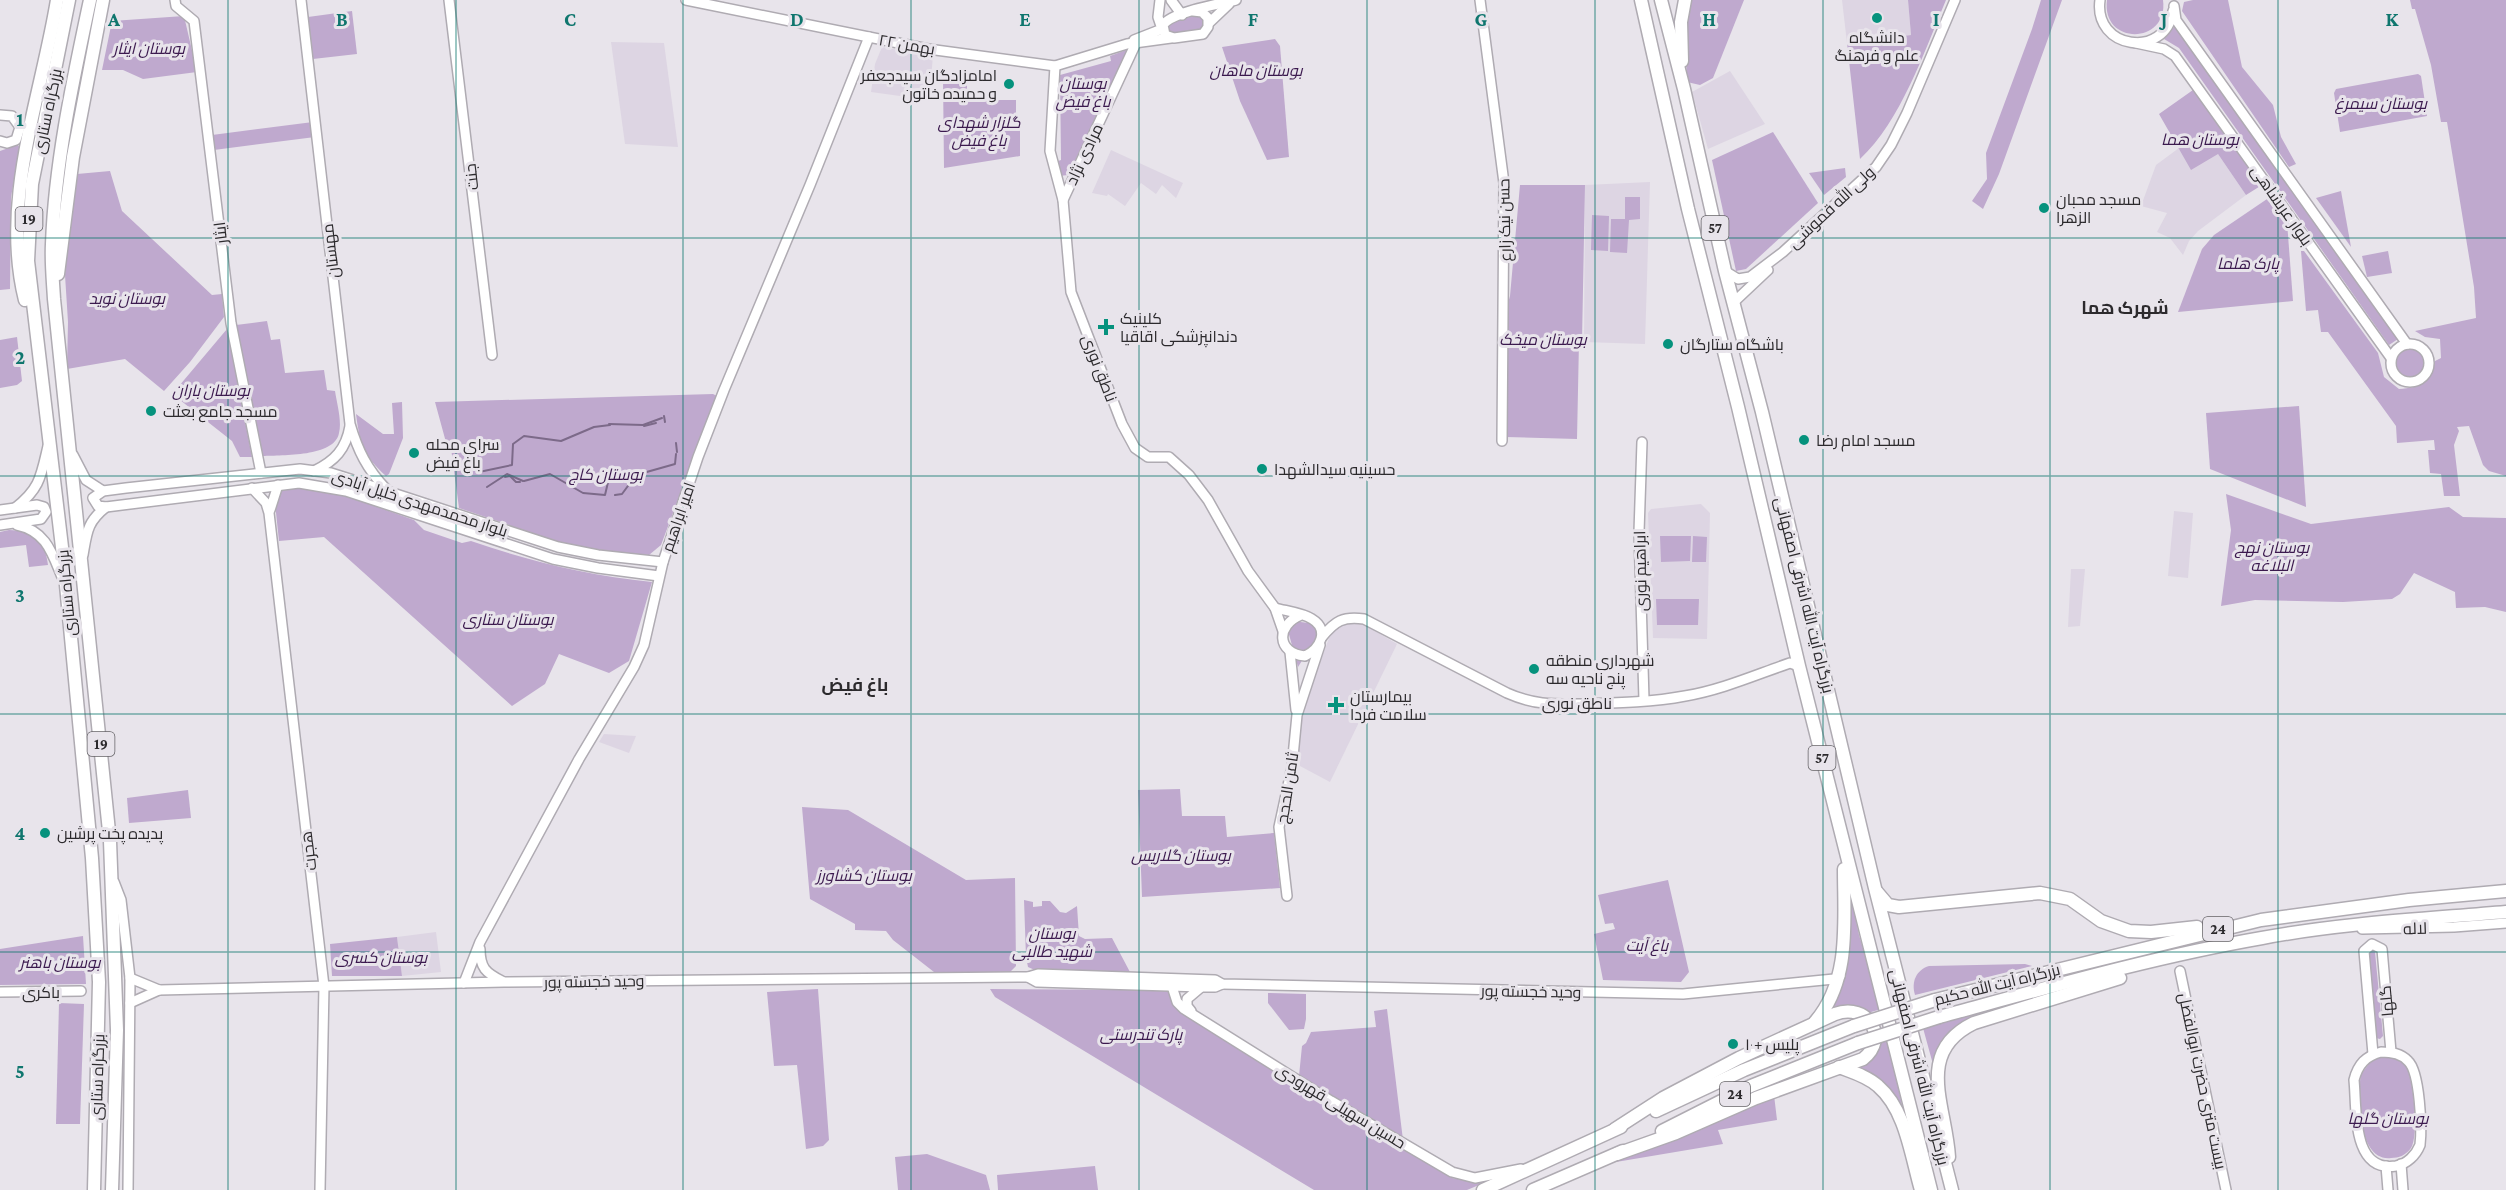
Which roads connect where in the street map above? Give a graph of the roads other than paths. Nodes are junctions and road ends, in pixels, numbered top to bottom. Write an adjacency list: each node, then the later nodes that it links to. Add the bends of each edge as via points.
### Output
1 (57, 0): 36 (highway, via 17,214 21,284)
2 (69, 0): 36 (highway, بزرگراه ستاری / 19, via 32,184 28,261)
3 (90, 0): 34 (highway, بزرگراه ستاری / 19, via 54,204)
4 (104, 0): 34 (highway, via 73,158)
5 (175, 0): 48 (street, ایثار, via 176,6 194,21 231,322)
6 (301, 0): 40 (street, مهستان)
7 (449, 0): 38 (street, جنت)
8 (686, 0): 23 (street, ۲۲ بهمن)
9 (1160, 0): 22 (street, via 1158,17)
10 (1171, 0): 20 (street)
11 (1236, 0): 19 (street); 21 (street)
12 (1480, 0): 42 (street, حسن نیک زارع, via 1504,183)
13 (1641, 0): 46 (highway, بزرگراه آیت الله اشرفی اصفهانی / 57)
14 (1661, 0): 28 (highway, بزرگراه آیت الله اشرفی اصفهانی / 57)
15 (1685, 0): 28 (highway, via 1681,22)
16 (1955, 0): 32 (street, ولی الله قموشی, via 1907,113 1884,156)
17 (2099, 2): 26 (street, بلوار عربشاهی, via 2105,26 2111,33)
18 (2173, 3): 26 (street, via 2172,18 2166,28 2158,36); 37 (street, بلوار عربشاهی, via 2176,20)
19 (1193, 11): 20 (street, ۲۲ بهمن); 21 (street, via 1205,15)
20 (1182, 15): 22 (street, ۲۲ بهمن, via 1167,20)
21 (1209, 23): 24 (street, ۲۲ بهمن, via 1207,31 1199,36)
22 (1162, 29): 24 (street); 25 (street, ۲۲ بهمن)
23 (869, 37): 27 (street, ۲۲ بهمن); 62 (street, امیر ابراهیم, via 724,390)
24 (1171, 38): 25 (street, ۲۲ بهمن)
25 (1132, 43): 27 (street, ۲۲ بهمن); 31 (street, مرادی نژاد)
26 (2136, 43): 39 (street, بلوار عربشاهی, via 2164,49 2175,56)
27 (1055, 66): 31 (street, ناطق نوری, via 1050,152)
28 (1684, 89): 33 (highway, بزرگراه آیت الله اشرفی اصفهانی / 57)
29 (0, 115): 30 (street, via 16,119 20,132 12,142)
30 (0, 141)
31 (1063, 200): 66 (street, ناطق نوری, via 1071,292 1122,424 1135,448 1148,457 1169,457 1189,476)
32 (1783, 252): 33 (street, ولی الله قموشی, via 1750,277 1738,279); 35 (street, ولی الله قموشی)
33 (1725, 271): 35 (highway, بزرگراه آیت الله اشرفی اصفهانی / 57)
34 (54, 299): 44 (highway, بزرگراه ستاری / 19)
35 (1734, 302): 45 (highway, بزرگراه آیت الله اشرفی اصفهانی / 57)
36 (36, 339): 41 (highway, بزرگراه ستاری / 19)
37 (2407, 344): 39 (street); 39 (street, via 2426,353 2428,368 2422,378 2411,382 2400,379 2392,370)
38 (492, 355)
39 (2391, 358)
40 (350, 424): 47 (street, via 340,453); 52 (street, مهستان, via 357,449 370,472)
41 (49, 441): 56 (street, via 37,487); 65 (highway, بزرگراه ستاری / 19)
42 (1502, 441)
43 (1642, 442): 73 (street, ابراهیم نوری, via 1639,532)
44 (69, 444): 51 (street, via 86,480); 60 (highway, بزرگراه ستاری / 19)
45 (1772, 454): 46 (highway, via 1762,469); 53 (highway, بزرگراه آیت الله اشرفی اصفهانی / 57)
46 (1750, 461): 54 (highway, بزرگراه آیت الله اشرفی اصفهانی / 57)
47 (314, 471): 48 (street, بلوار محمدمهدی خلیل آبادی); 52 (street, بلوار محمدمهدی خلیل آبادی)
48 (261, 473): 51 (street, بلوار محمدمهدی خلیل آبادی)
49 (278, 485): 50 (street, بلوار محمدمهدی خلیل آبادی); 58 (street); 63 (street, بلوار محمدمهدی خلیل آبادی, via 328,486 553,559)
50 (252, 488): 55 (street, بلوار محمدمهدی خلیل آبادی); 58 (street, via 260,494)
51 (103, 491): 55 (street, via 93,498 98,506)
52 (388, 491): 61 (street, بلوار محمدمهدی خلیل آبادی, via 558,547)
53 (1781, 494): 54 (highway, via 1767,485); 77 (highway, بزرگراه آیت الله اشرفی اصفهانی / 57)
54 (1759, 498): 72 (highway, بزرگراه آیت الله اشرفی اصفهانی / 57)
55 (106, 507): 60 (street, via 88,527)
56 (15, 508): 57 (street); 59 (street, via 37,505 46,509 45,516)
57 (0, 510)
58 (269, 513): 93 (street, هجرت)
59 (4, 525): 65 (street, via 33,530 42,536)
60 (82, 557): 76 (highway, بزرگراه ستاری / 19)
61 (643, 560): 62 (street, بلوار محمدمهدی خلیل آبادی); 63 (street, via 646,567)
62 (663, 562): 64 (street, امیر ابراهیم)
63 (640, 573): 64 (street, بلوار محمدمهدی خلیل آبادی)
64 (659, 576): 84 (street, امیر ابراهیم, via 644,645 634,667 579,759)
65 (65, 584): 110 (highway, بزرگراه ستاری / 19, via 92,858 99,982)
66 (1275, 608): 67 (street); 69 (street, ناطق نوری)
67 (1306, 616): 68 (street); 69 (street, via 1288,622); 70 (street, via 1317,623)
68 (1334, 623): 70 (street); 73 (street, ناطق نوری, via 1347,617 1364,619 1527,702)
69 (1283, 631): 71 (street, via 1283,642)
70 (1321, 641): 71 (street, via 1305,656); 74 (street)
71 (1290, 652): 74 (street)
72 (1799, 666): 73 (street, ناطق نوری, via 1790,663 1683,697); 75 (highway, بزرگراه آیت الله اشرفی اصفهانی / 57)
73 (1644, 700)
74 (1297, 715): 79 (street, ثامن الحجج, via 1293,767 1280,827)
75 (1845, 851): 87 (highway); 117 (highway, بزرگراه آیت الله اشرفی اصفهانی / 57)
76 (111, 874): 88 (street, via 121,900); 111 (highway, بزرگراه ستاری / 19, via 117,1030)
77 (1875, 888): 81 (highway, via 1888,904 1899,907 2040,893 2064,896 2101,921 2129,931); 109 (highway, بزرگراه آیت الله اشرفی اصفهانی / 57)
78 (2506, 891): 81 (highway, بزرگراه آیت الله حکیم / 24)
79 (1287, 896)
80 (2506, 912): 83 (highway, بزرگراه آیت الله حکیم / 24)
81 (2260, 920): 104 (highway, بزرگراه آیت الله حکیم / 24, bridge, via 1935,1000 1854,1026 1744,1070)
82 (2506, 923): 83 (street, لاله)
83 (2323, 928): 85 (highway, بزرگراه آیت الله حکیم / 24)
84 (480, 942): 89 (street, via 483,968); 90 (street, امیر ابراهیم)
85 (2204, 950): 105 (highway, بزرگراه آیت الله حکیم / 24, bridge, via 1939,1017 1858,1043 1751,1086); 109 (highway, via 1974,1023 1954,1035 1943,1050 1937,1082 1949,1150)
86 (2180, 971): 118 (street, بیست متری حضرت ابوالفضل)
87 (1840, 976): 92 (street, وحید خجسته پور, via 1671,994); 100 (highway, via 1828,1007)
88 (130, 978): 95 (street, وحید خجسته پور); 98 (street)
89 (504, 982): 90 (street, وحید خجسته پور); 91 (street, وحید خجسته پور, via 1028,977 1037,982)
90 (464, 983): 93 (street, وحید خجسته پور)
91 (1171, 983): 92 (street, وحید خجسته پور, via 1215,980); 94 (street, وحید خجسته پور); 99 (street, حسین سهیلی قهرودی, via 1180,1005)
92 (1222, 984): 94 (street, وحید خجسته پور)
93 (324, 986): 95 (street, وحید خجسته پور); 113 (street, هجرت)
94 (1202, 987): 99 (street, via 1187,999)
95 (159, 990): 98 (street, وحید خجسته پور)
96 (81, 991): 97 (street, باکری)
97 (0, 992)
98 (130, 1003): 112 (street)
99 (1195, 1016): 107 (street, حسین سهیلی قهرودی, via 1452,1172 1476,1178)
100 (1812, 1025): 103 (highway, via 1851,1010 1866,1017 1872,1025 1875,1035 1869,1054); 104 (highway, via 1663,1098)
101 (2391, 1052): 102 (street); 102 (street, گلها, via 2382,949 2372,944 2364,951); 106 (street, via 2407,1059 2416,1074 2420,1145)
102 (2373, 1054): 108 (street, via 2361,1063 2354,1080 2360,1141 2370,1159)
103 (1839, 1067): 105 (highway); 116 (highway, via 1879,1086 1896,1110)
104 (1615, 1129): 107 (highway, بزرگراه آیت الله حکیم / 24)
105 (1617, 1154): 115 (highway, بزرگراه آیت الله حکیم / 24)
106 (2401, 1164): 108 (street); 120 (street)
107 (1538, 1165): 114 (highway, بزرگراه آیت الله حکیم / 24)
108 (2386, 1166): 119 (street)
109 (1951, 1189)
110 (94, 1190)
111 (112, 1190)
112 (128, 1190)
113 (320, 1190)
114 (1483, 1190)
115 (1533, 1190)
116 (1921, 1190)
117 (1931, 1190)
118 (2226, 1190)
119 (2388, 1190)
120 (2403, 1190)

